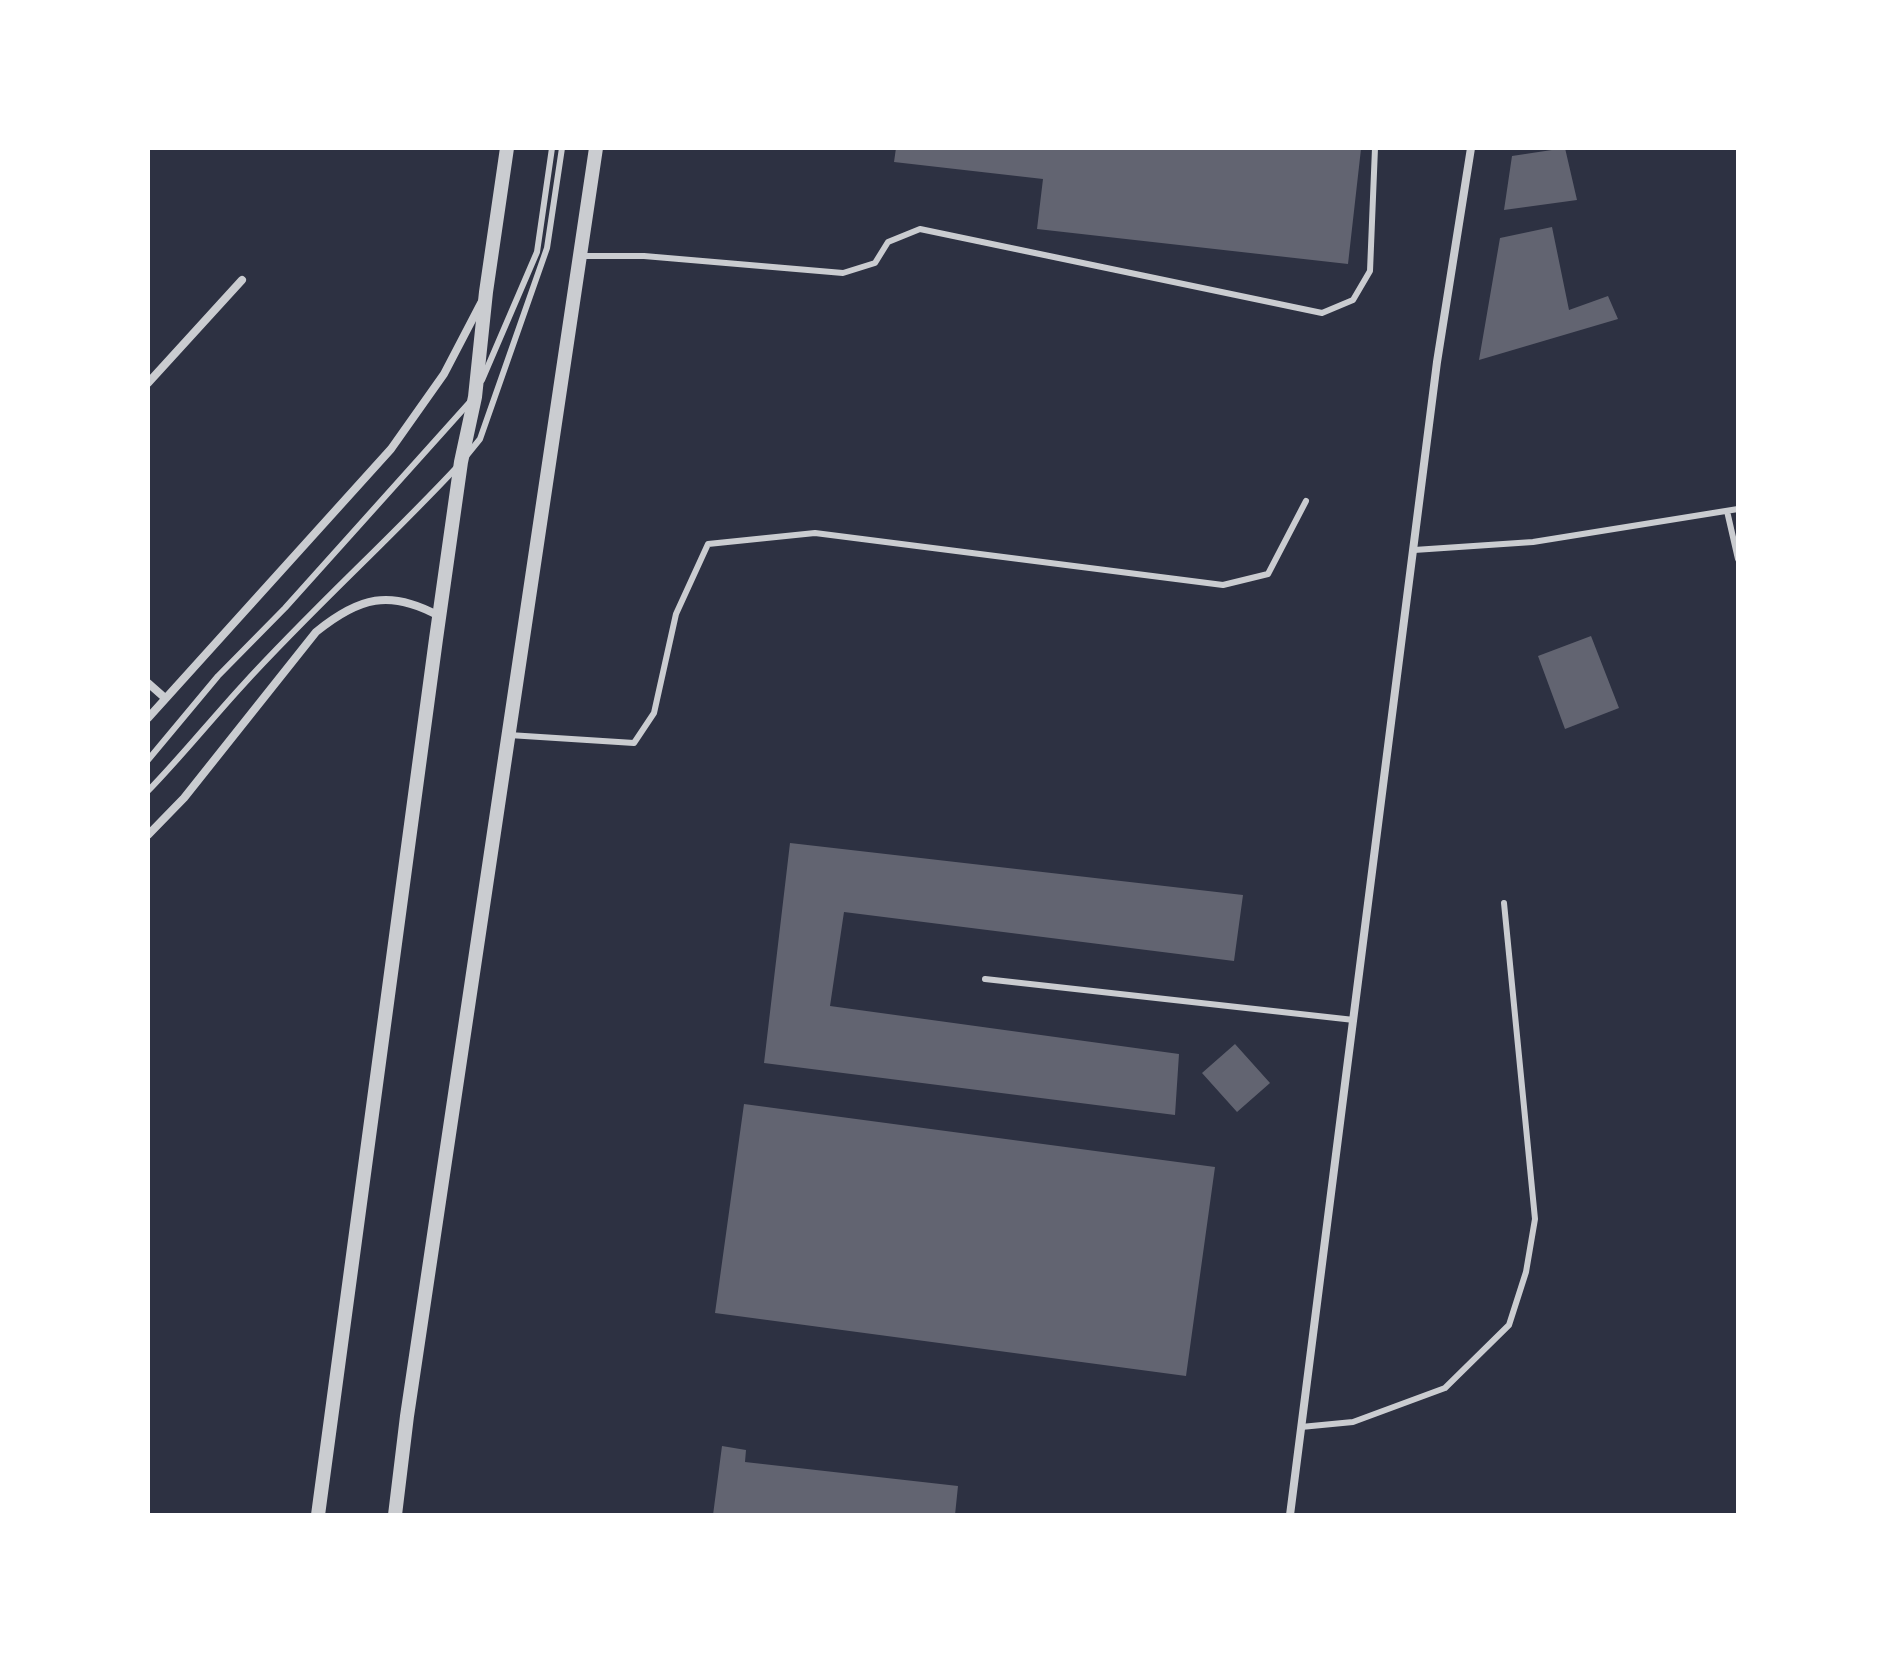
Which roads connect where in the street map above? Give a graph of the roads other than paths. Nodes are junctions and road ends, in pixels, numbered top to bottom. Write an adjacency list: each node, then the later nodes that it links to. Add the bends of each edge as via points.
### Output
1 (507, 148): 9 (street)
2 (552, 148): 11 (lane, via 537,252)
3 (562, 148): 12 (lane, via 547,248 480,439)
4 (596, 148): 7 (street)
5 (1375, 148): 7 (lane, via 1370,271 1353,300 1322,313 920,229 888,242 875,263 843,273 644,256)
6 (1471, 148): 16 (street)
7 (580, 256): 22 (street)
8 (242, 280): 10 (street)
9 (486, 292): 11 (street); 20 (street, via 444,374 391,449)
10 (148, 383)
11 (475, 397): 12 (street); 23 (lane, via 218,676)
12 (461, 462): 18 (street); 24 (lane, via 242,685)
13 (1306, 501): 22 (lane, via 1268,574 1223,585 815,533 708,544 676,614 654,713 634,743)
14 (1738, 509): 15 (lane)
15 (1727, 511): 16 (lane, via 1533,542); 17 (lane)
16 (1414, 550): 28 (street)
17 (1738, 559)
18 (439, 616): 25 (street, via 397,599 352,606 333,618); 30 (street)
19 (148, 683): 20 (street)
20 (165, 698): 21 (street)
21 (148, 718)
22 (509, 735): 31 (street)
23 (148, 760)
24 (148, 791)
25 (148, 835)
26 (1504, 903): 29 (lane, via 1535,1219 1509,1325 1445,1388 1353,1422)
27 (985, 979): 28 (lane)
28 (1354, 1020): 29 (street)
29 (1301, 1427): 32 (street)
30 (318, 1515)
31 (395, 1515)
32 (1290, 1515)

